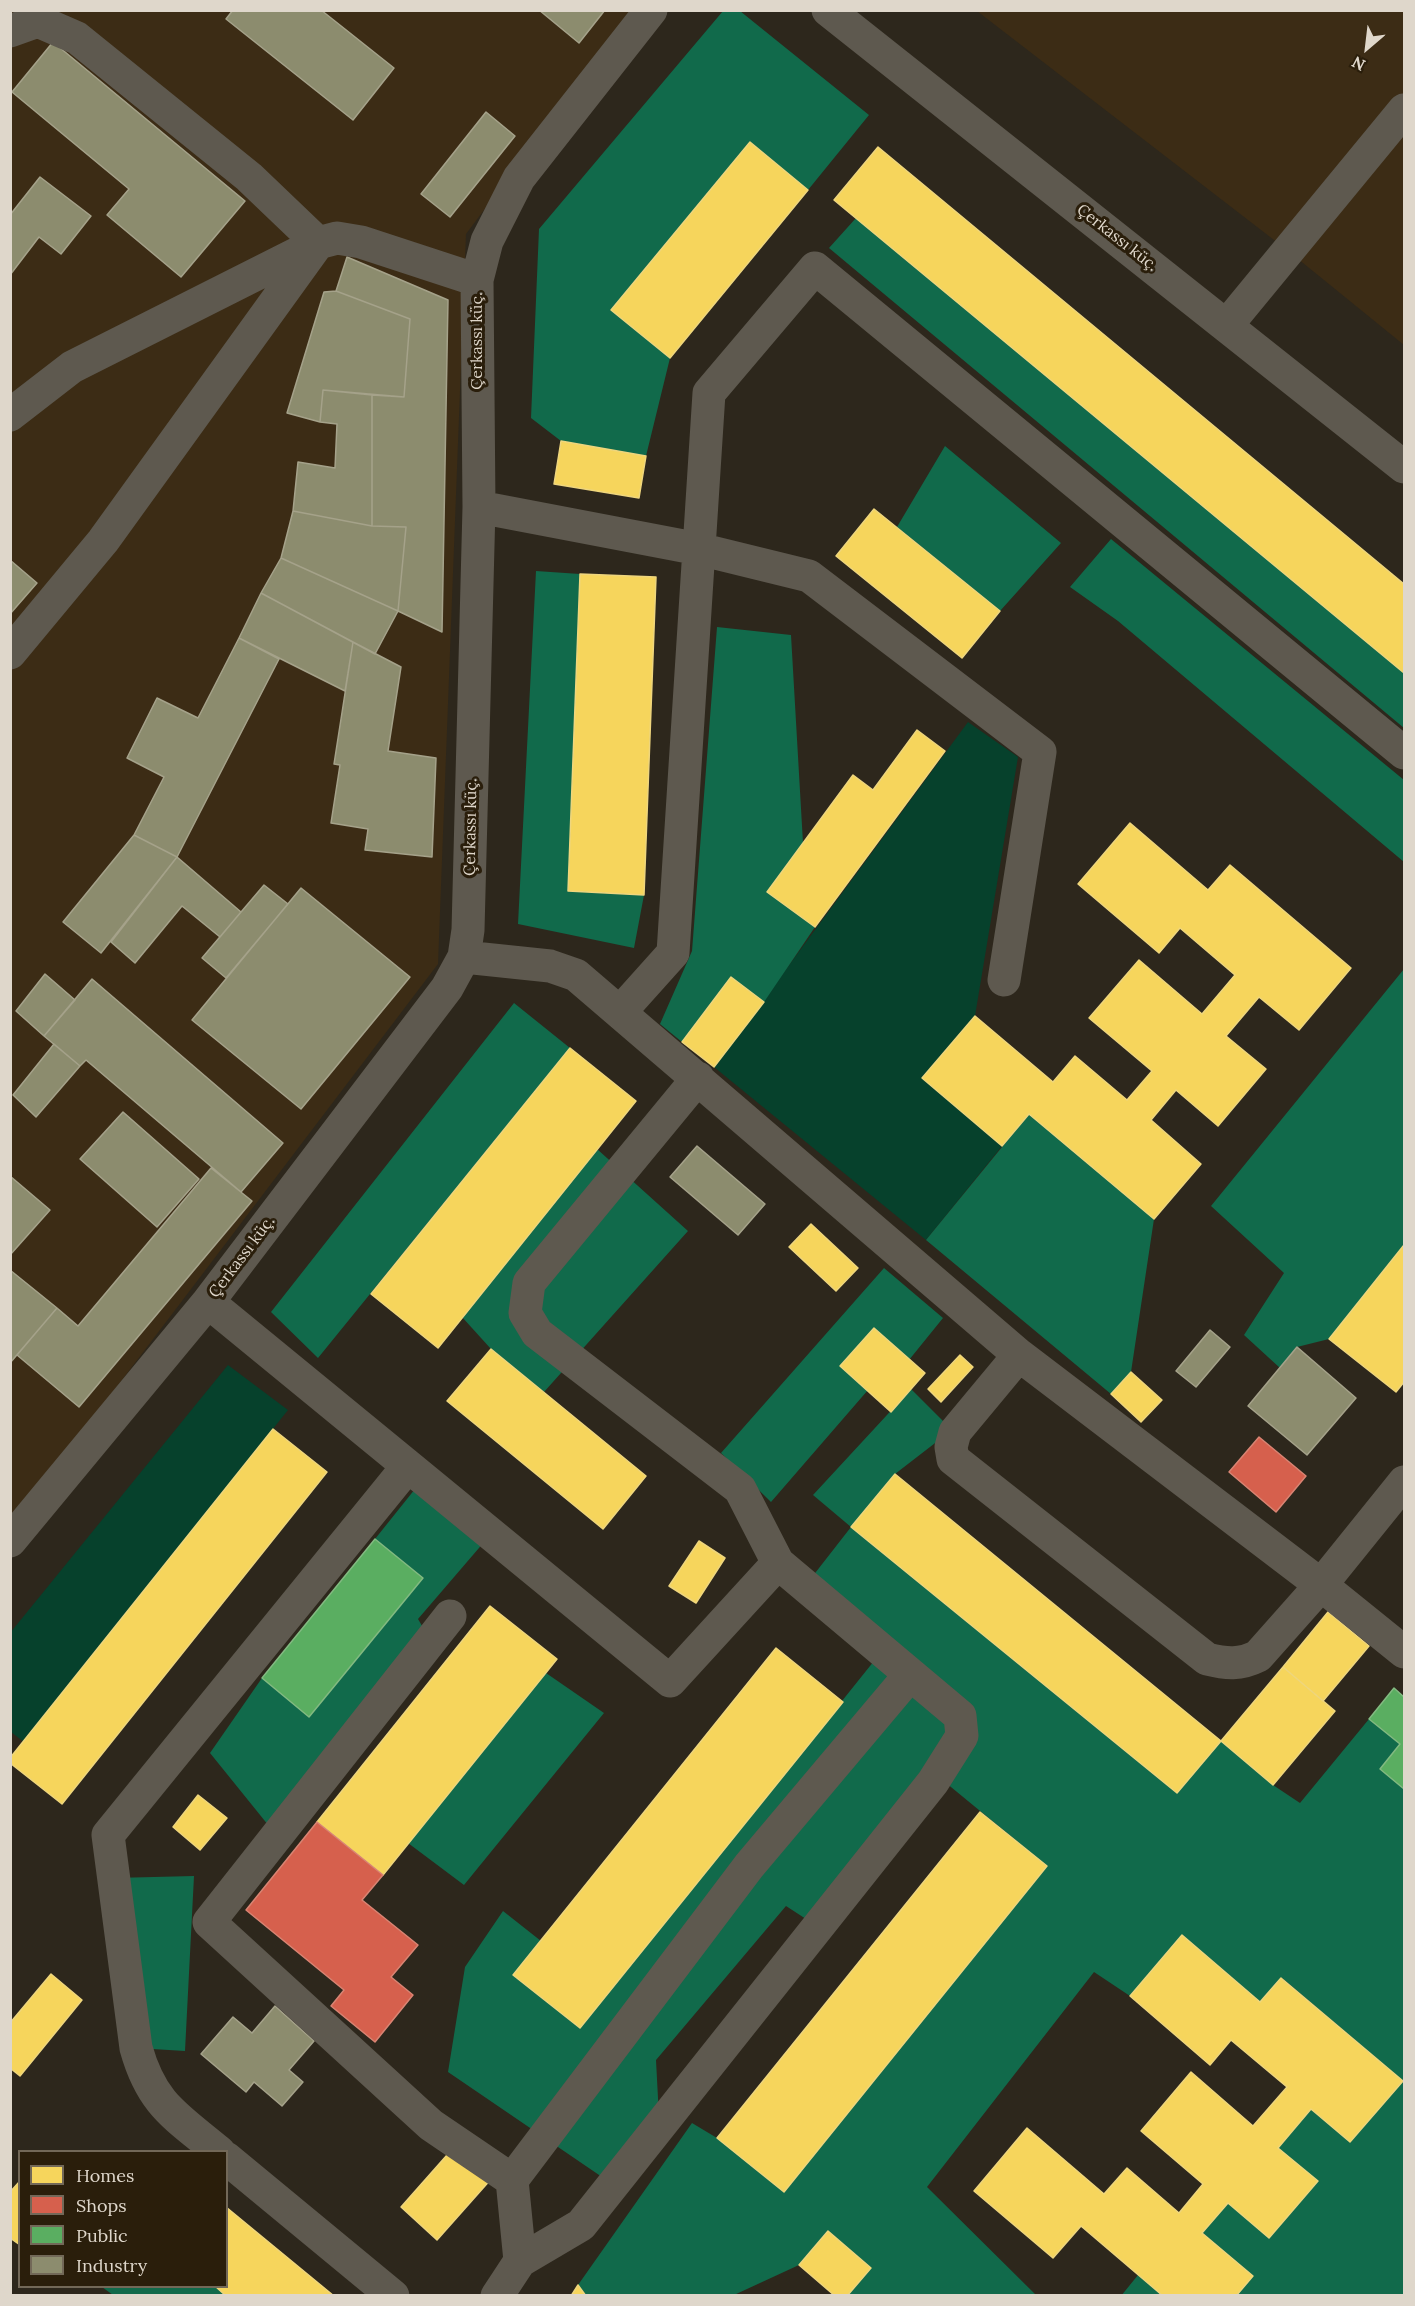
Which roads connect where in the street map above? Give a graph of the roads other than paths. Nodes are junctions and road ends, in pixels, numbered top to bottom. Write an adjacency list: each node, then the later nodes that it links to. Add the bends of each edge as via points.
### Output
1 (651, 10): 6 (street, Çerkassı küç., via 519,178 487,241)
2 (833, 12): 7 (street, Çerkassı küç.)
3 (10, 31): 5 (street, via 38,21 77,38 249,177)
4 (1404, 110): 7 (street)
5 (318, 243): 6 (street, via 337,238 361,242); 8 (street, via 72,367); 12 (street, via 104,541)
6 (477, 280): 10 (street, Çerkassı küç.)
7 (1227, 325): 9 (street, Çerkassı küç.)
8 (10, 415)
9 (1404, 467)
10 (479, 507): 11 (street); 14 (street, Çerkassı küç., via 468,930)
11 (699, 549): 13 (street, via 709,393 815,268); 15 (street, via 809,576 1040,752); 16 (street, via 673,953)
12 (10, 653)
13 (1404, 753)
14 (464, 957): 16 (street, via 550,966 576,975); 18 (street, Çerkassı küç., via 447,988)
15 (1004, 980)
16 (621, 1011): 17 (street)
17 (698, 1078): 19 (street); 23 (street, via 529,1283 525,1313 537,1333 740,1489)
18 (208, 1302): 20 (street); 22 (street, Çerkassı küç.)
19 (1019, 1354): 24 (street); 24 (street, via 955,1432 953,1459 1207,1659 1245,1663 1258,1656)
20 (408, 1466): 23 (street, via 670,1680); 28 (street, via 108,1835 136,2048 143,2074 161,2104)
21 (1404, 1482): 24 (street)
22 (10, 1541)
23 (778, 1563): 27 (street)
24 (1321, 1585): 26 (street)
25 (450, 1616): 30 (street, via 209,1922 431,2125)
26 (1404, 1652)
27 (909, 1676): 30 (street, via 749,1866); 31 (street, via 960,1716 963,1736 933,1782 581,2225)
28 (218, 2150)
29 (228, 2160): 32 (street)
30 (512, 2180): 31 (street)
31 (520, 2261): 33 (street)
32 (393, 2295)
33 (497, 2295)

